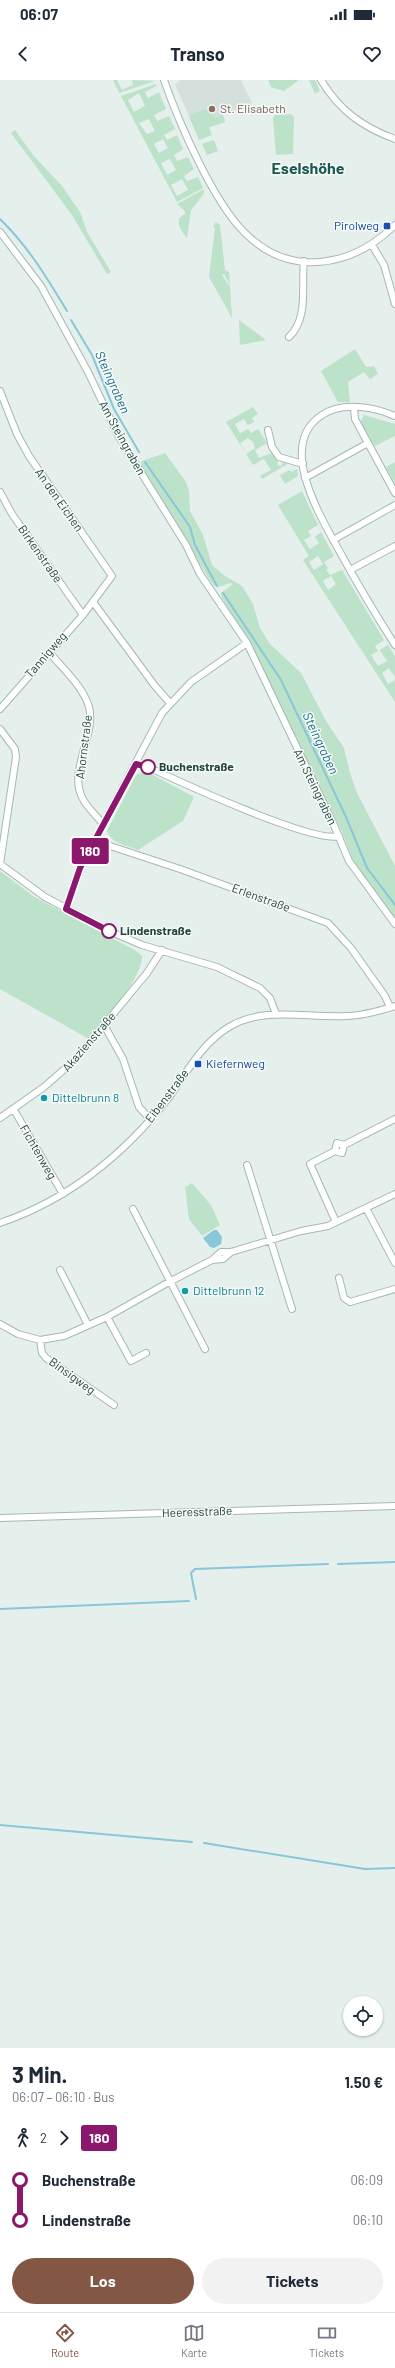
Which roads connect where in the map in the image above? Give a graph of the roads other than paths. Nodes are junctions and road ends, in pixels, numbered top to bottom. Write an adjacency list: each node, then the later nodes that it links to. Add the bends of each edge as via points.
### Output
1 (164, 80): 7 (street, via 199,160 237,224 250,238 269,250 289,259)
2 (321, 80): 3 (street, via 335,102 348,115 368,128)
3 (395, 139)
4 (395, 225): 6 (street)
5 (0, 232): 27 (street, Am Steingraben, via 41,286 120,437 186,545 200,574)
6 (372, 245): 7 (street, via 336,260); 8 (street, via 384,265)
7 (304, 261): 9 (street, via 302,312 297,327)
8 (395, 304)
9 (289, 337)
10 (0, 391): 23 (street, An den Eichen, via 28,456 112,576)
11 (354, 408): 12 (street); 14 (street, via 355,419); 15 (street, via 332,410 314,421 307,430 303,442)
12 (395, 416)
13 (268, 430): 15 (street, via 272,447 279,457)
14 (368, 443): 16 (street); 17 (street)
15 (303, 464): 16 (street)
16 (305, 478): 20 (street)
17 (395, 493)
18 (0, 494): 24 (street, Birkenstraße)
19 (395, 505): 20 (street)
20 (333, 540): 22 (street)
21 (395, 546): 22 (street)
22 (350, 570): 26 (street)
23 (93, 602): 24 (street, Tannigweg); 30 (street)
24 (83, 614): 29 (street, Tannigweg)
25 (395, 631): 26 (street)
26 (389, 635): 28 (street)
27 (247, 643): 30 (street, via 198,676); 35 (street, Am Steingraben)
28 (395, 645)
29 (50, 652): 31 (street, Tannigweg); 34 (street, Ahornstraße, via 84,695 89,707 89,723 80,770 80,794)
30 (170, 703): 33 (street, via 162,713)
31 (0, 709)
32 (0, 729): 37 (street, via 15,749 16,758)
33 (136, 764): 34 (street); 35 (street, via 305,832 325,838)
34 (104, 824): 36 (street)
35 (339, 836): 39 (street, Am Steingraben, via 355,871)
36 (95, 841): 38 (street, via 80,868); 41 (street, Erlenstraße, via 328,923 351,948)
37 (0, 864): 38 (street, via 30,888)
38 (66, 909): 40 (street, via 129,940)
39 (395, 924)
40 (162, 950): 42 (street, via 217,967 260,988 270,998); 43 (street, Akazienstraße, via 147,973)
41 (392, 1007): 42 (street, Eibenstraße, via 345,1016)
42 (276, 1014): 46 (street, Eibenstraße, via 240,1021 217,1036 196,1058)
43 (104, 1025): 44 (street, Akazienstraße, via 68,1067); 46 (street, via 123,1059 139,1107)
44 (14, 1110): 45 (street, Akazienstraße); 49 (street, Fichtenweg)
45 (0, 1118)
46 (150, 1119): 49 (street, Eibenstraße, via 104,1166)
47 (395, 1119): 53 (street, via 344,1145 342,1153 335,1150 310,1164)
48 (247, 1165): 55 (street)
49 (63, 1194): 54 (street, Eibenstraße, via 30,1212)
50 (395, 1194): 51 (street, Binsigweg)
51 (366, 1208): 53 (street, Binsigweg); 56 (street)
52 (133, 1209): 59 (street)
53 (336, 1222): 55 (street, Binsigweg)
54 (0, 1223)
55 (271, 1240): 59 (street, Binsigweg, via 231,1252 221,1252 212,1260); 61 (street)
56 (395, 1263)
57 (60, 1270): 64 (street)
58 (339, 1278): 60 (street, via 344,1298 350,1302)
59 (169, 1282): 62 (street, Binsigweg); 66 (street)
60 (395, 1289)
61 (292, 1309)
62 (107, 1317): 64 (street, Binsigweg); 67 (street, via 131,1361)
63 (0, 1324): 65 (street, Binsigweg, via 18,1334)
64 (88, 1325): 65 (street, Binsigweg, via 64,1336)
65 (40, 1340): 68 (street, Binsigweg, via 42,1353 46,1358)
66 (205, 1350)
67 (146, 1353)
68 (114, 1405)
69 (395, 1506): 70 (street, Heeresstraße)
70 (0, 1518)

